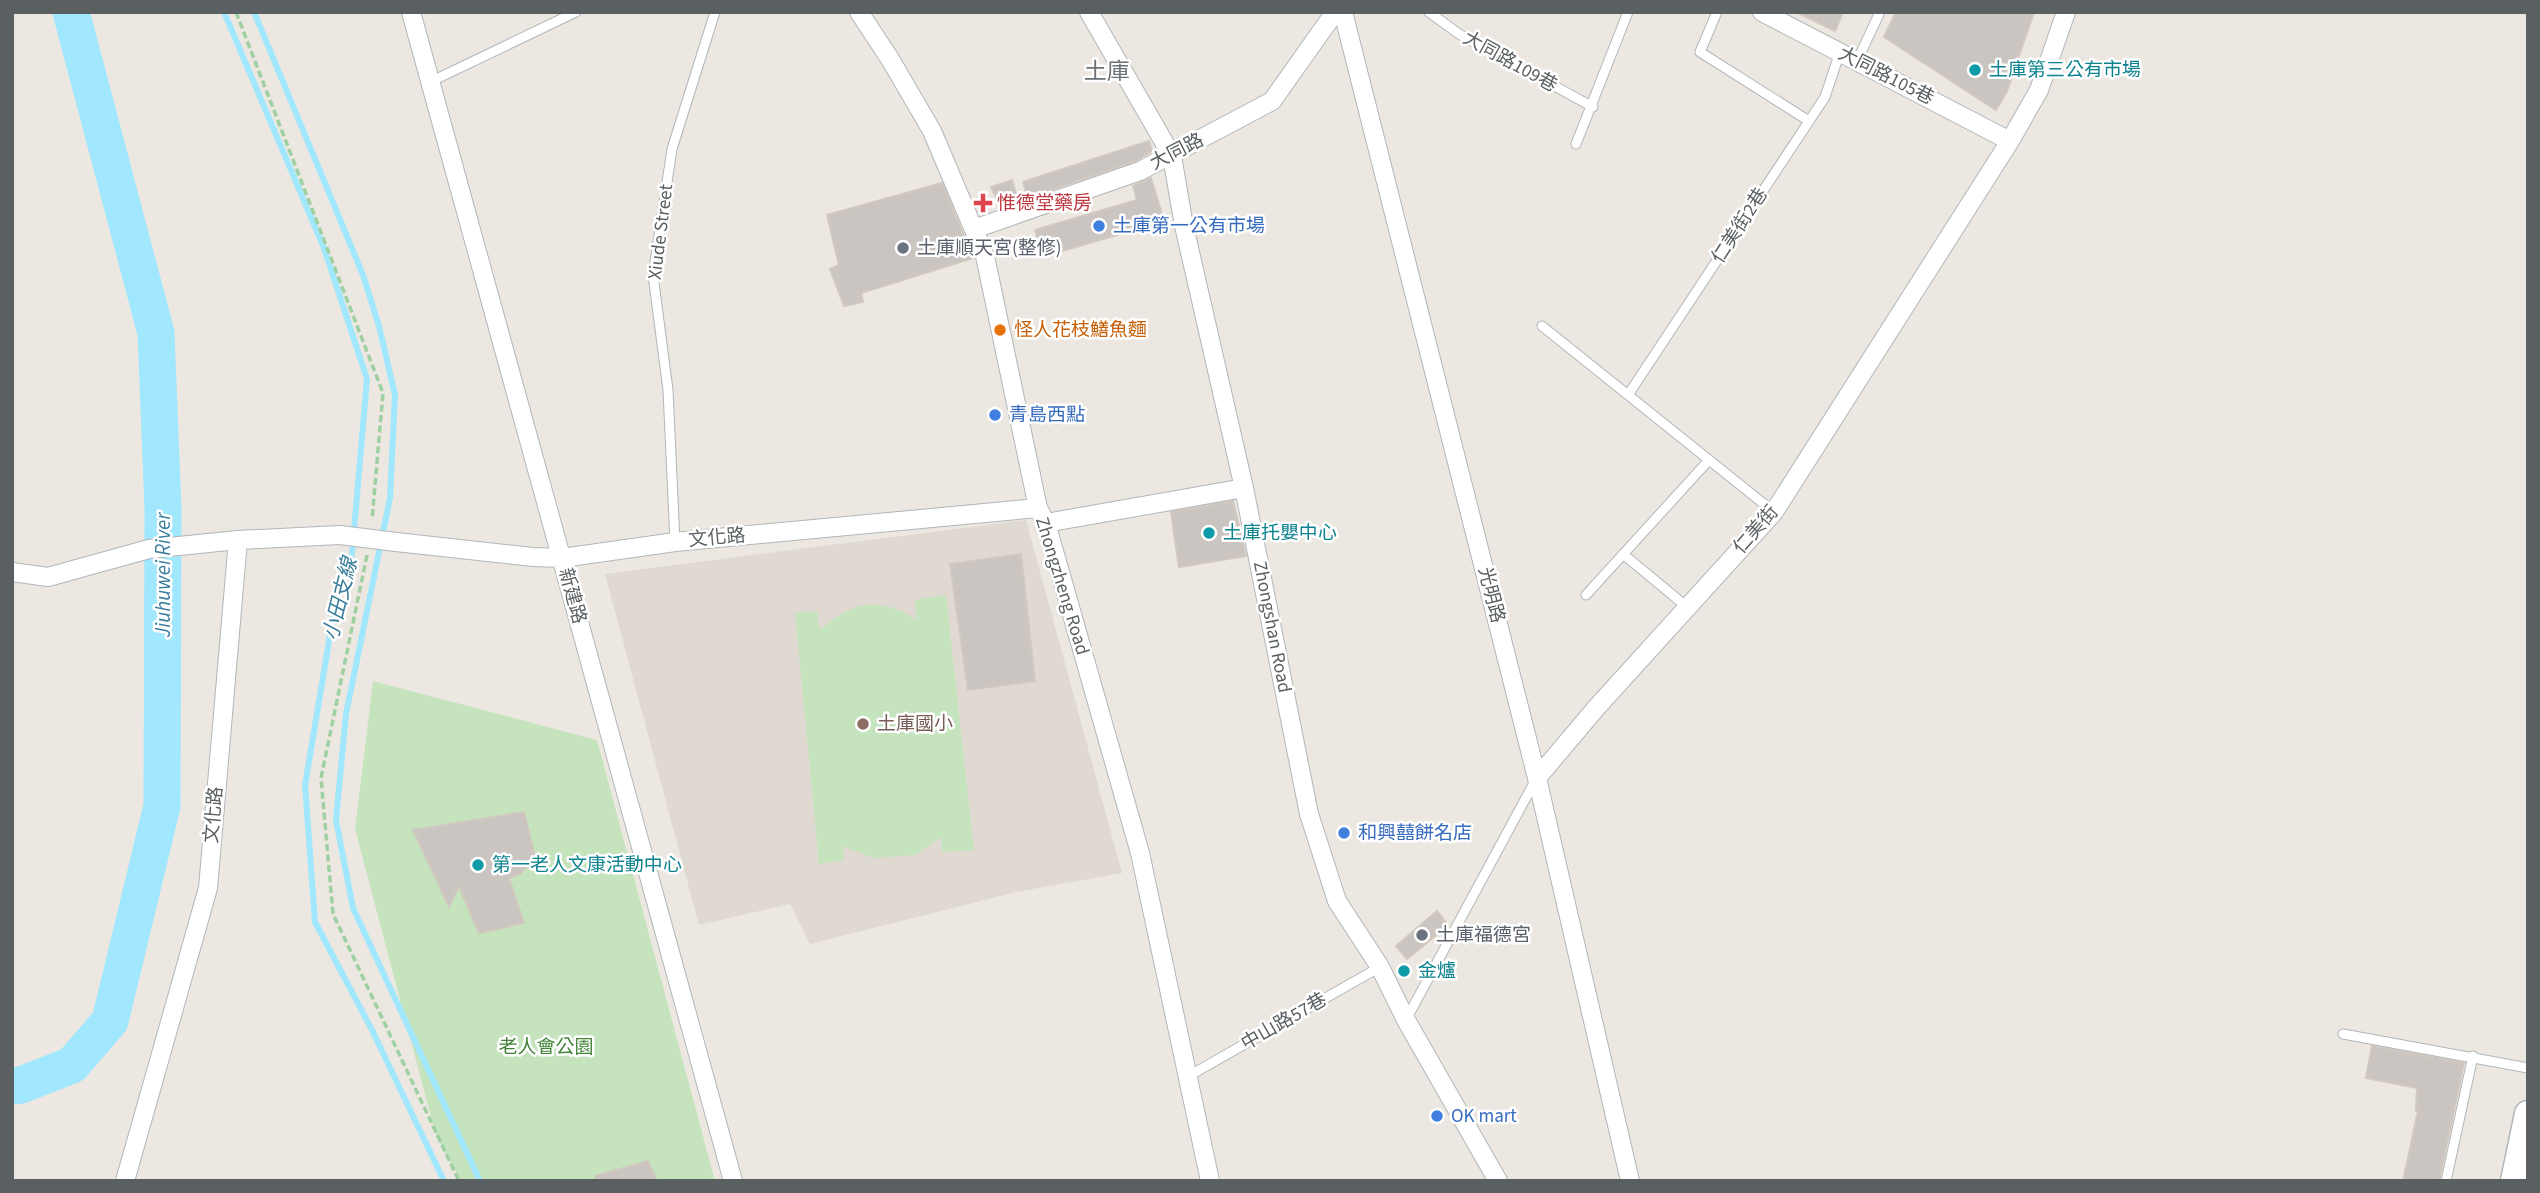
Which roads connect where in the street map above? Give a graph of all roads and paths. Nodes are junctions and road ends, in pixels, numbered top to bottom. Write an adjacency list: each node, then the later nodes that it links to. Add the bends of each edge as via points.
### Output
1 (236, 12): 30 (path, via 383,393)
2 (411, 12): 17 (street, 新建路)
3 (576, 12): 17 (lane)
4 (715, 12): 32 (lane, Xiude Street, via 672,149 653,275 668,390)
5 (859, 12): 23 (street, Zhongzheng Road, via 932,131)
6 (1089, 12): 22 (street, Zhongshan Road)
7 (1335, 12): 22 (street, 大同路, via 1272,101)
8 (1343, 12): 38 (street, 光明路)
9 (1429, 12): 18 (lane, 大同路109巷, via 1459,34)
10 (1628, 12): 18 (lane)
11 (1717, 12): 19 (lane, via 1700,52)
12 (1762, 12): 15 (street, 大同路105巷)
13 (1880, 12): 16 (lane)
14 (2066, 12): 20 (street, 仁美街, via 2039,90)
15 (1840, 52): 16 (street, 大同路105巷); 19 (lane, 仁美街2巷, via 1825,97)
16 (1857, 61): 20 (street, 大同路105巷)
17 (430, 82): 34 (street, 新建路)
18 (1592, 107): 21 (lane)
19 (1809, 121): 25 (lane, 仁美街2巷)
20 (2010, 141): 28 (street, 仁美街)
21 (1576, 144)
22 (1172, 156): 23 (street, 大同路); 27 (street, Zhongshan Road)
23 (974, 229): 29 (street, Zhongzheng Road, via 987,268)
24 (1542, 326): 25 (lane)
25 (1628, 395): 26 (lane)
26 (1709, 460): 28 (lane); 33 (lane)
27 (1244, 488): 29 (street, 文化路); 39 (street, Zhongshan Road, via 1309,814 1337,901)
28 (1774, 512): 37 (street, 仁美街)
29 (1042, 516): 32 (street, 文化路); 44 (street, Zhongzheng Road, via 1140,853)
30 (370, 539): 31 (street, 文化路, bridge, via 340,535); 34 (street, 文化路, bridge); 47 (path, via 321,778 333,914)
31 (238, 540): 35 (street, via 149,549 48,577); 46 (street, 文化路, via 208,888)
32 (675, 542): 34 (street, 文化路)
33 (1623, 554): 36 (lane); 37 (lane)
34 (562, 558): 48 (street, 新建路)
35 (12, 572)
36 (1586, 595)
37 (1687, 607): 38 (street, 仁美街)
38 (1537, 778): 40 (lane, 仁美街); 51 (street, 光明路)
39 (1382, 965): 40 (street, Zhongshan Road); 44 (lane, 中山路57巷)
40 (1406, 1020): 50 (street, Zhongshan Road)
41 (2343, 1034): 42 (lane)
42 (2473, 1056): 43 (lane); 52 (lane)
43 (2528, 1068)
44 (1187, 1077): 49 (street, Zhongzheng Road)
45 (2528, 1114): 53 (main road)
46 (125, 1181)
47 (459, 1181)
48 (733, 1181)
49 (1210, 1181)
50 (1498, 1181)
51 (1630, 1181)
52 (2446, 1181)
53 (2514, 1181)

